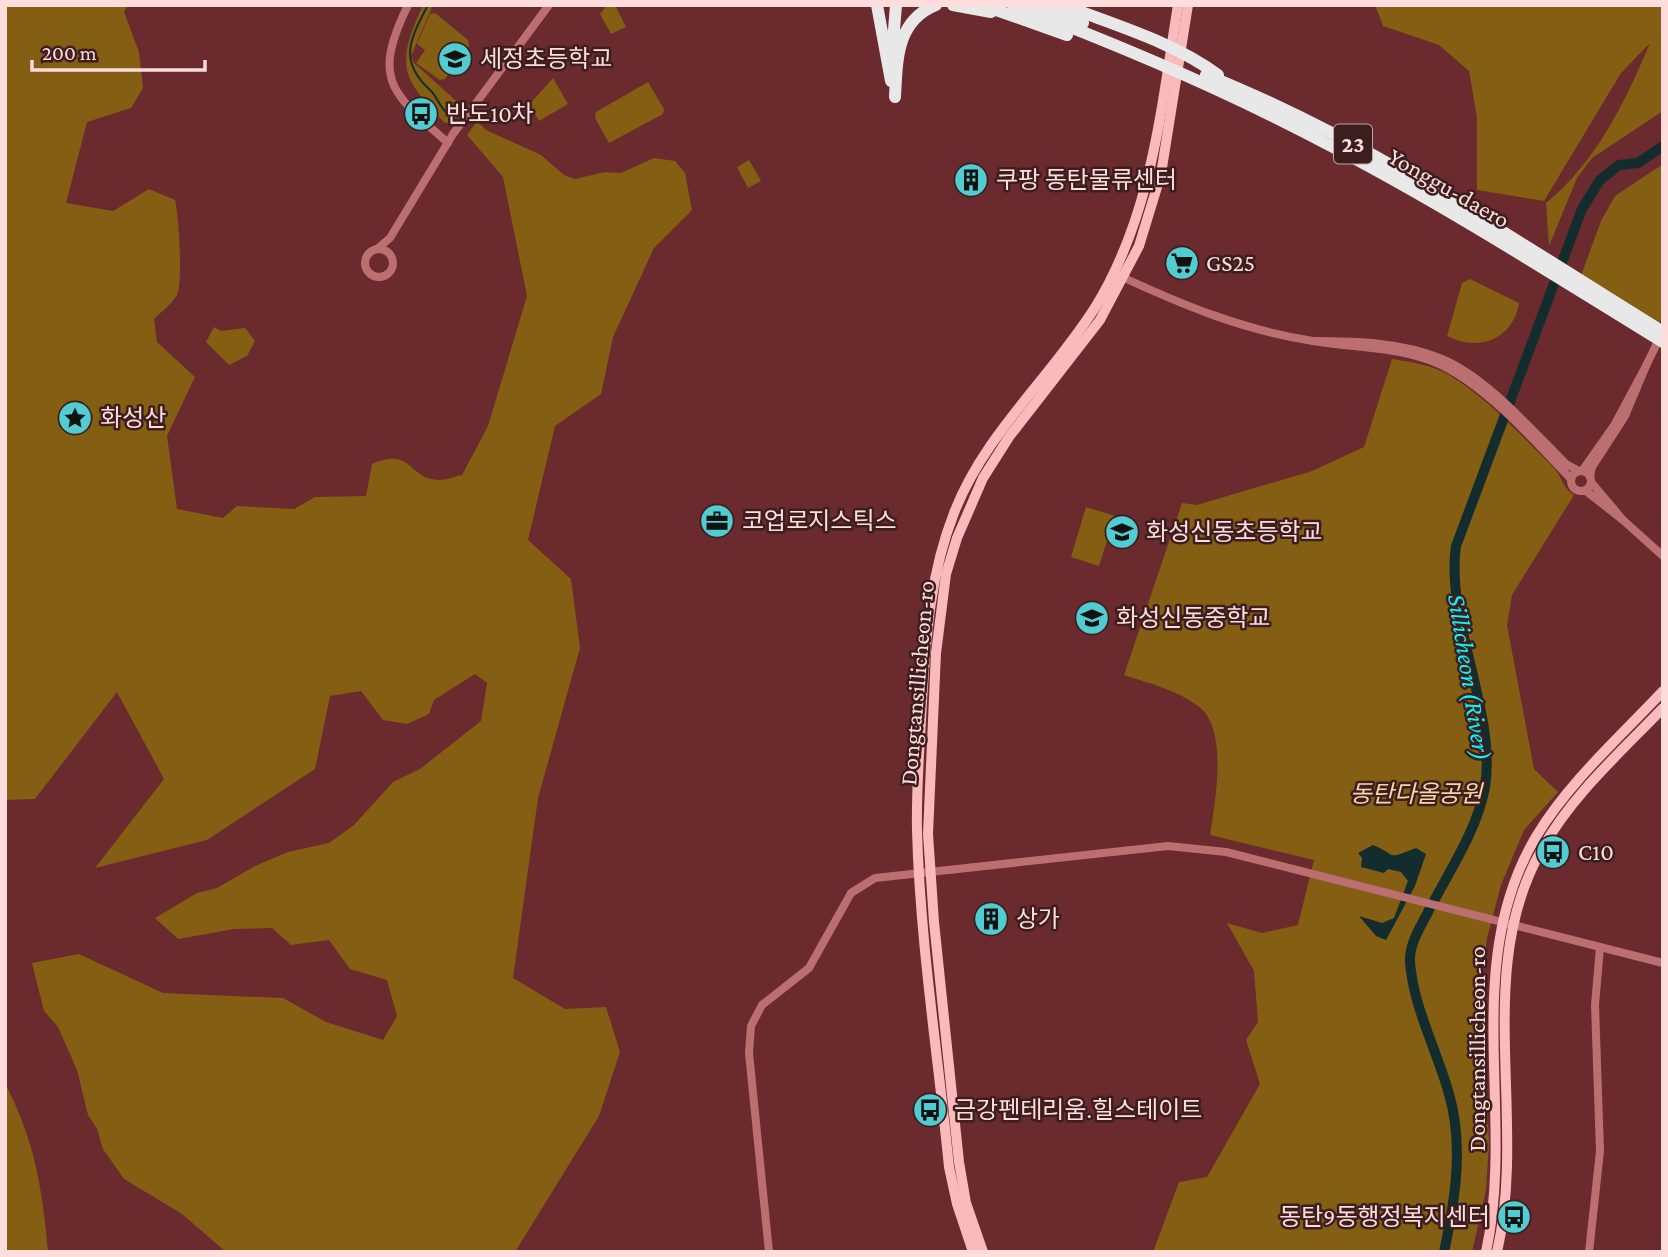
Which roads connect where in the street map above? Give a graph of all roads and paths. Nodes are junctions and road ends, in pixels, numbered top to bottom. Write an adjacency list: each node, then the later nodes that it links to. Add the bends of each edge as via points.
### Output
1 (408, 5): 17 (street, via 391,49 391,79 410,111)
2 (549, 5): 17 (street)
3 (877, 5): 16 (highway)
4 (886, 5): 16 (highway, via 885,37)
5 (896, 5): 16 (highway)
6 (936, 5): 16 (highway, via 918,14 907,27 897,56)
7 (953, 5): 13 (highway)
8 (982, 5): 13 (highway)
9 (1037, 5): 14 (highway, Yonggu-daero / 23)
10 (1063, 5): 14 (highway)
11 (1178, 5): 22 (main road, Dongtansillicheon-ro, via 1151,169)
12 (1188, 5): 22 (main road, Dongtansillicheon-ro, via 1157,192)
13 (1013, 10): 14 (highway)
14 (1154, 55): 15 (highway, Yonggu-daero / 23); 15 (highway)
15 (1199, 75): 18 (highway, Yonggu-daero / 23)
16 (895, 97)
17 (448, 143): 19 (street)
18 (1496, 234): 23 (highway, Yonggu-daero / 23); 24 (highway, Yonggu-daero / 23)
19 (390, 238): 20 (street); 21 (street)
20 (377, 249): 21 (street, via 386,251); 21 (street, via 366,258 371,274 384,276)
21 (393, 261)
22 (1119, 275): 25 (street, via 1200,313 1263,331 1426,359 1487,394); 33 (main road, Dongtansillicheon-ro, via 990,445 961,496 943,542 926,636 917,798)
23 (1663, 331): 26 (street, via 1633,399)
24 (1663, 342)
25 (1553, 456): 26 (street); 27 (street)
26 (1585, 475): 27 (street); 28 (street); 29 (street)
27 (1571, 479): 28 (street, via 1573,487)
28 (1582, 491): 29 (street)
29 (1623, 520): 30 (street)
30 (1663, 556)
31 (1663, 691): 34 (main road, Dongtansillicheon-ro, via 1544,824 1521,866)
32 (1663, 708): 35 (main road, Dongtansillicheon-ro, via 1560,820 1528,876)
33 (924, 871): 34 (street, via 1168,846 1226,852); 38 (street, via 875,878 851,893 814,961 762,1005 751,1026 749,1053); 39 (main road, Dongtansillicheon-ro, via 949,1167); 40 (main road, Dongtansillicheon-ro, via 959,1162 966,1203)
34 (1501, 921): 35 (street); 41 (main road, Dongtansillicheon-ro, via 1493,980 1497,1160)
35 (1512, 925): 36 (street); 42 (main road, Dongtansillicheon-ro, via 1505,985 1509,1163)
36 (1600, 947): 37 (street); 43 (street, via 1595,1005 1600,1150)
37 (1663, 962)
38 (769, 1252)
39 (972, 1252)
40 (983, 1252)
41 (1486, 1252)
42 (1497, 1252)
43 (1589, 1252)

